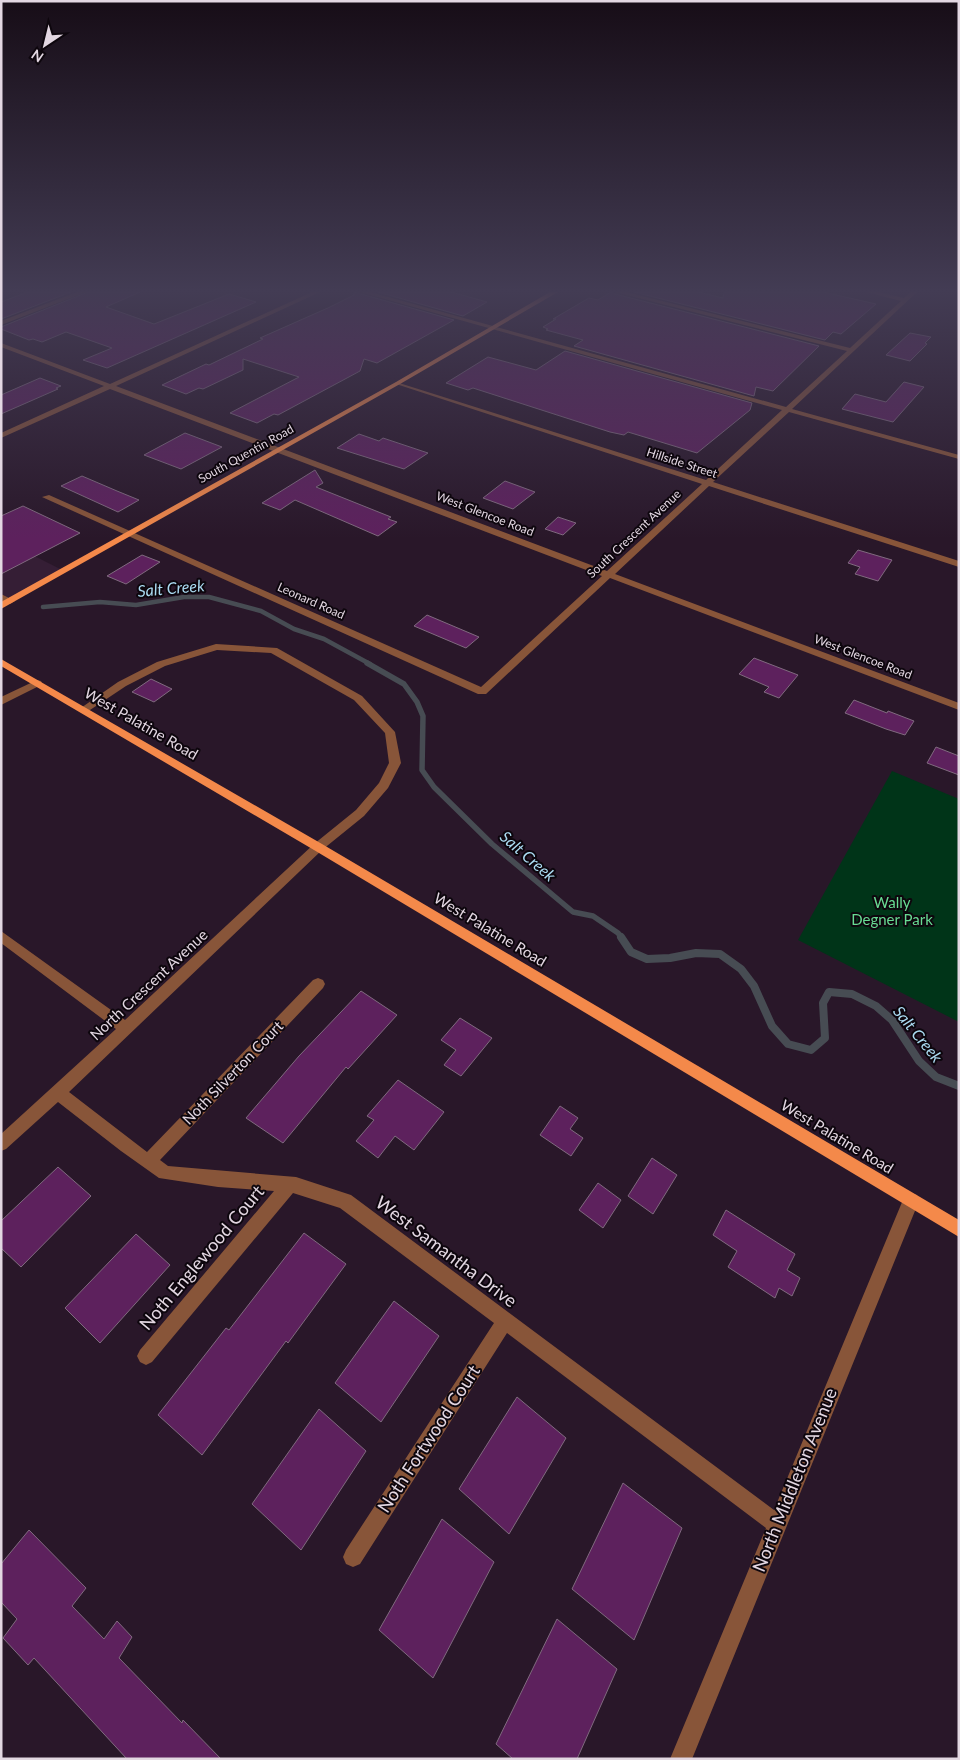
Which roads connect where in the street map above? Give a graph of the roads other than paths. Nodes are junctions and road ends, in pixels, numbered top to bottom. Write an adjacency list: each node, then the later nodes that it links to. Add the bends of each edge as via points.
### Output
1 (80, 374): 7 (street, West Glencoe Road)
2 (138, 374): 7 (street)
3 (413, 374): 6 (main road, South Quentin Road)
4 (660, 374): 8 (street)
5 (826, 374): 8 (street, South Crescent Avenue)
6 (398, 383): 10 (main road, South Quentin Road); 12 (street, Hillside Street)
7 (112, 386): 9 (street); 10 (street, West Glencoe Road)
8 (787, 410): 11 (street); 12 (street, South Crescent Avenue)
9 (1, 436)
10 (280, 450): 14 (main road, South Quentin Road); 16 (street, West Glencoe Road)
11 (959, 458)
12 (707, 483): 15 (street, Hillside Street); 16 (street, South Crescent Avenue)
13 (46, 497): 14 (street, Leonard Road)
14 (130, 534): 17 (main road, South Quentin Road); 20 (street, Leonard Road)
15 (959, 564)
16 (610, 575): 20 (street, South Crescent Avenue); 22 (street, West Glencoe Road)
17 (4, 602)
18 (1, 662): 19 (main road, West Palatine Road)
19 (37, 683): 21 (street); 23 (main road, West Palatine Road)
20 (482, 692)
21 (1, 702)
22 (959, 707)
23 (83, 710): 24 (main road, West Palatine Road); 24 (street, North Crescent Avenue, via 160,664 216,647 273,650 310,670 358,698 390,732 395,763 384,785 360,813)
24 (318, 847): 27 (street, North Crescent Avenue); 32 (main road, West Palatine Road)
25 (1, 936): 27 (street)
26 (318, 984): 30 (street, Noth Silverton Court)
27 (126, 1029): 28 (street, North Crescent Avenue)
28 (58, 1093): 29 (street, North Crescent Avenue); 30 (street, West Samantha Drive)
29 (1, 1144)
30 (148, 1162): 31 (street, West Samantha Drive, via 165,1173)
31 (289, 1185): 34 (street, West Samantha Drive, via 345,1201); 35 (street, Noth Englewood Court)
32 (911, 1202): 33 (main road, West Palatine Road); 36 (street, North Middleton Avenue)
33 (959, 1230)
34 (505, 1321): 36 (street, West Samantha Drive); 37 (street, Noth Fortwood Court)
35 (146, 1356)
36 (777, 1524): 38 (street, North Middleton Avenue)
37 (353, 1557)
38 (680, 1759)

